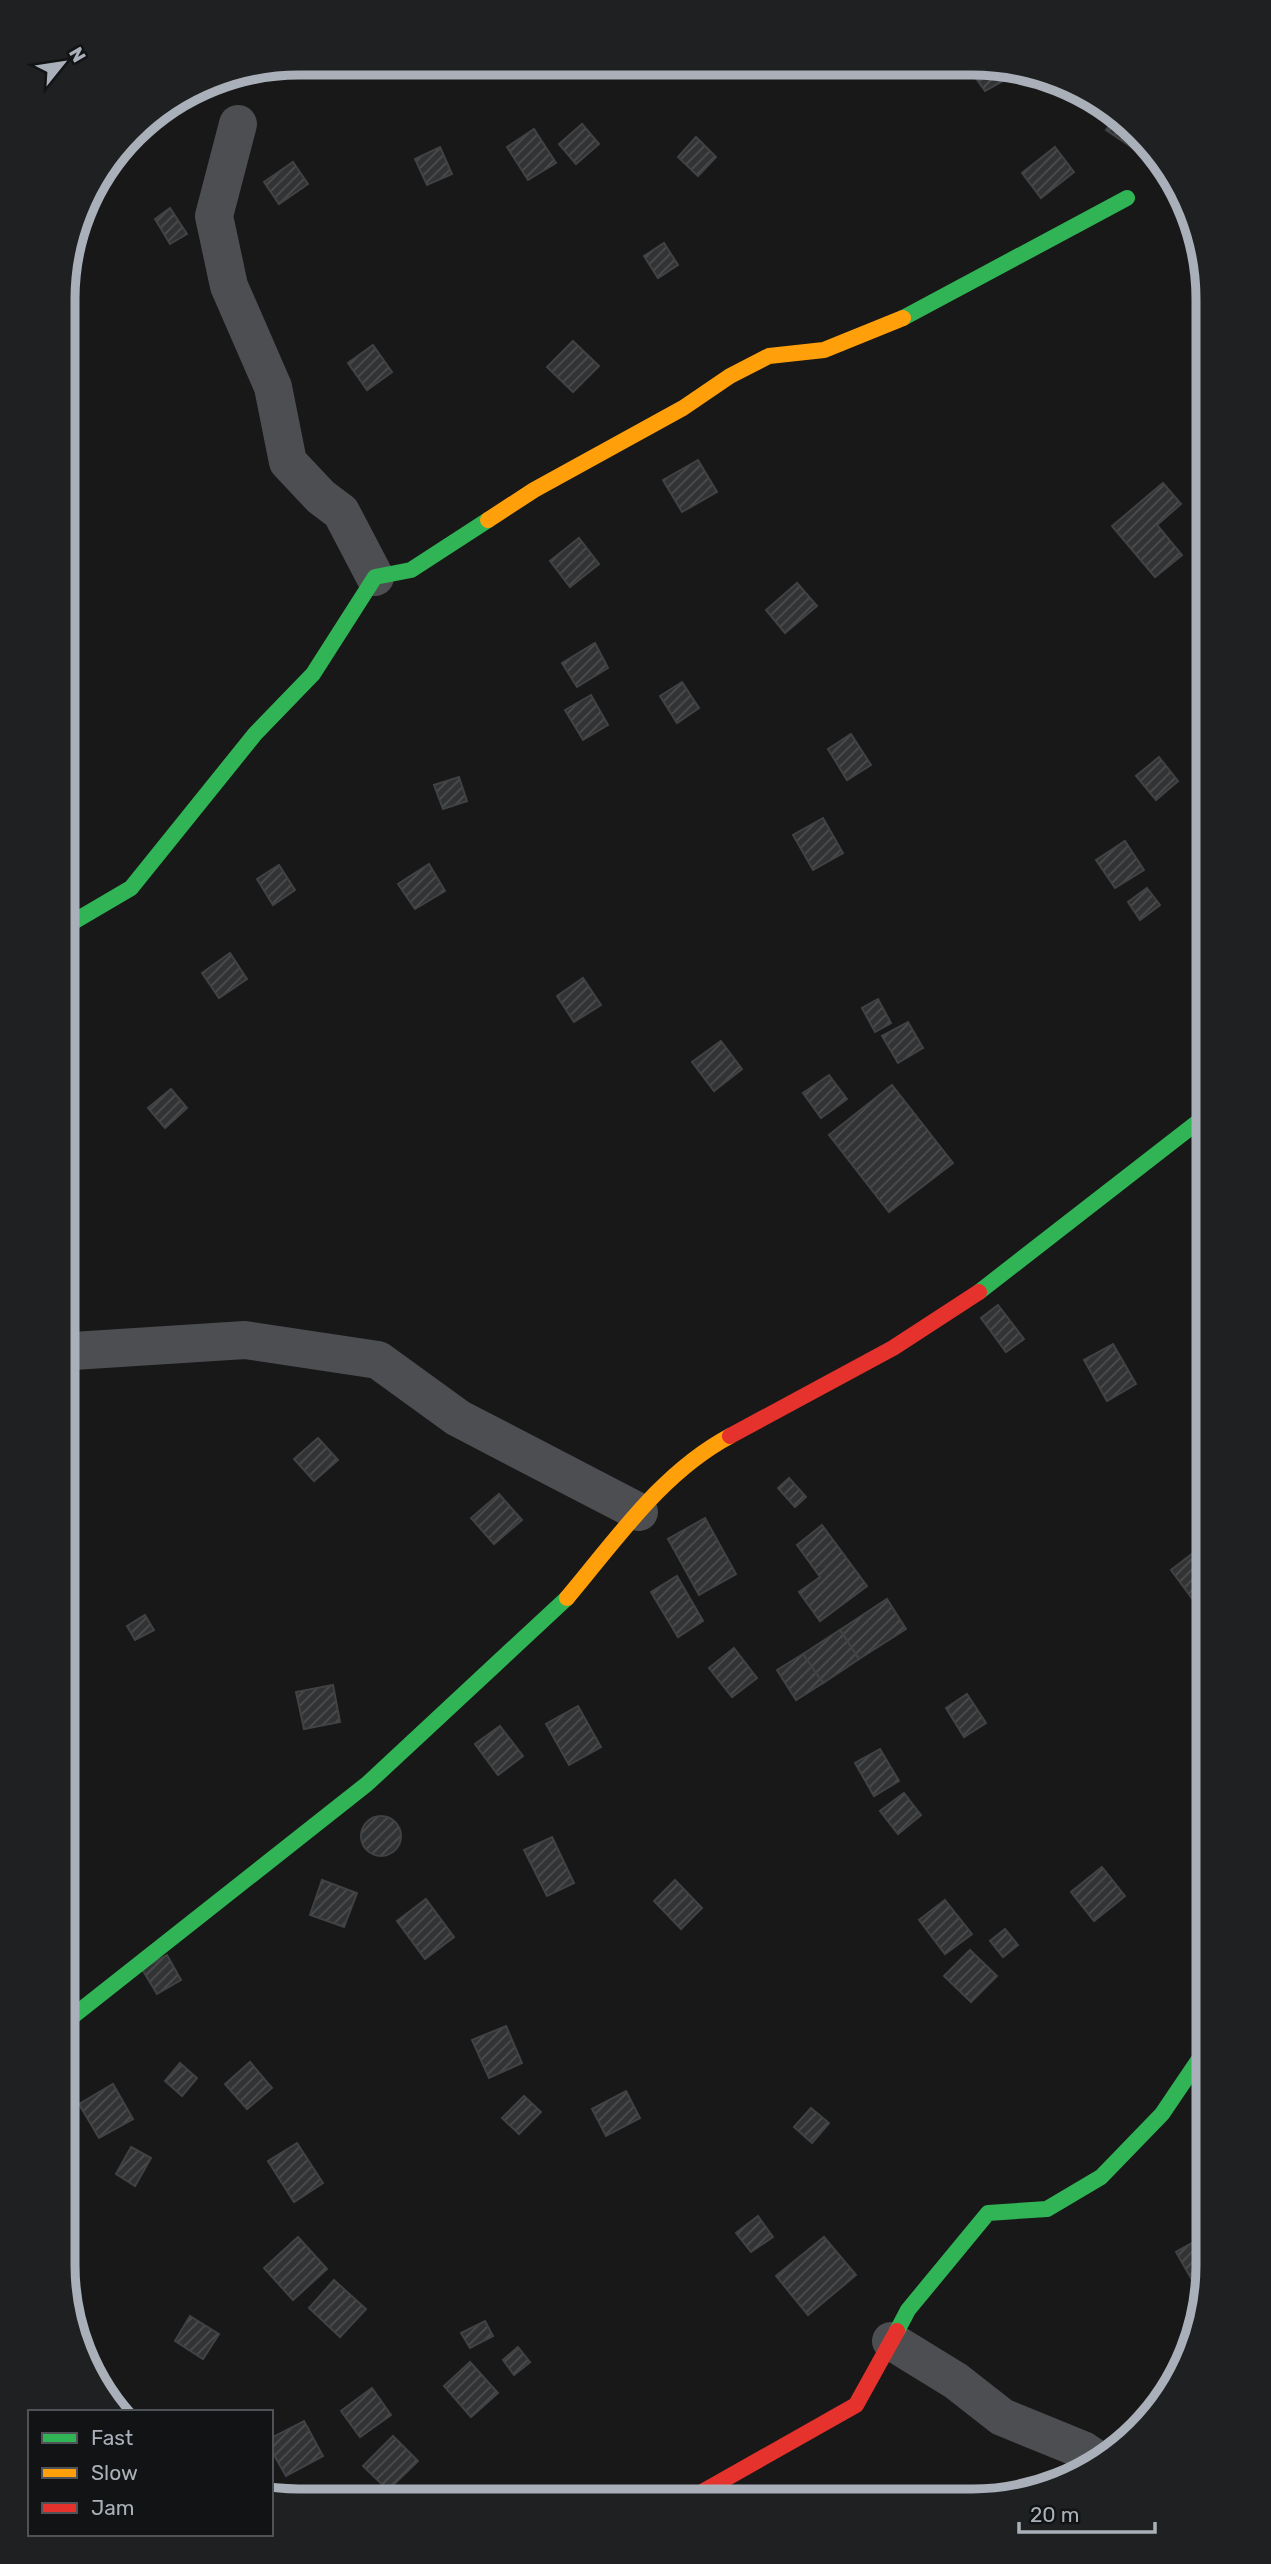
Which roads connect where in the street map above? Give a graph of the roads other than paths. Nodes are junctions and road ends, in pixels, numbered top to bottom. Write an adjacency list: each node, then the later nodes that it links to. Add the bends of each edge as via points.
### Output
1 (238, 124): 3 (street, via 214,216 229,286 273,387 288,462 341,512)
2 (1127, 198): 3 (street, via 917,313 824,350 769,356 534,490 411,570)
3 (375, 577): 4 (street, via 313,674 255,734 131,888)
4 (76, 920)
5 (1196, 1124): 7 (street, via 963,1304 892,1348 707,1448 659,1488)
6 (75, 1351): 7 (street, via 245,1340 378,1360 458,1418)
7 (639, 1512): 8 (street, via 557,1610 367,1784)
8 (75, 2014)
9 (1195, 2065): 10 (street, via 1162,2114 1101,2177 1047,2209 988,2213 908,2310)
10 (891, 2341): 11 (street, via 956,2381 1002,2417); 12 (street, via 856,2405)
11 (1090, 2455)
12 (707, 2489)

